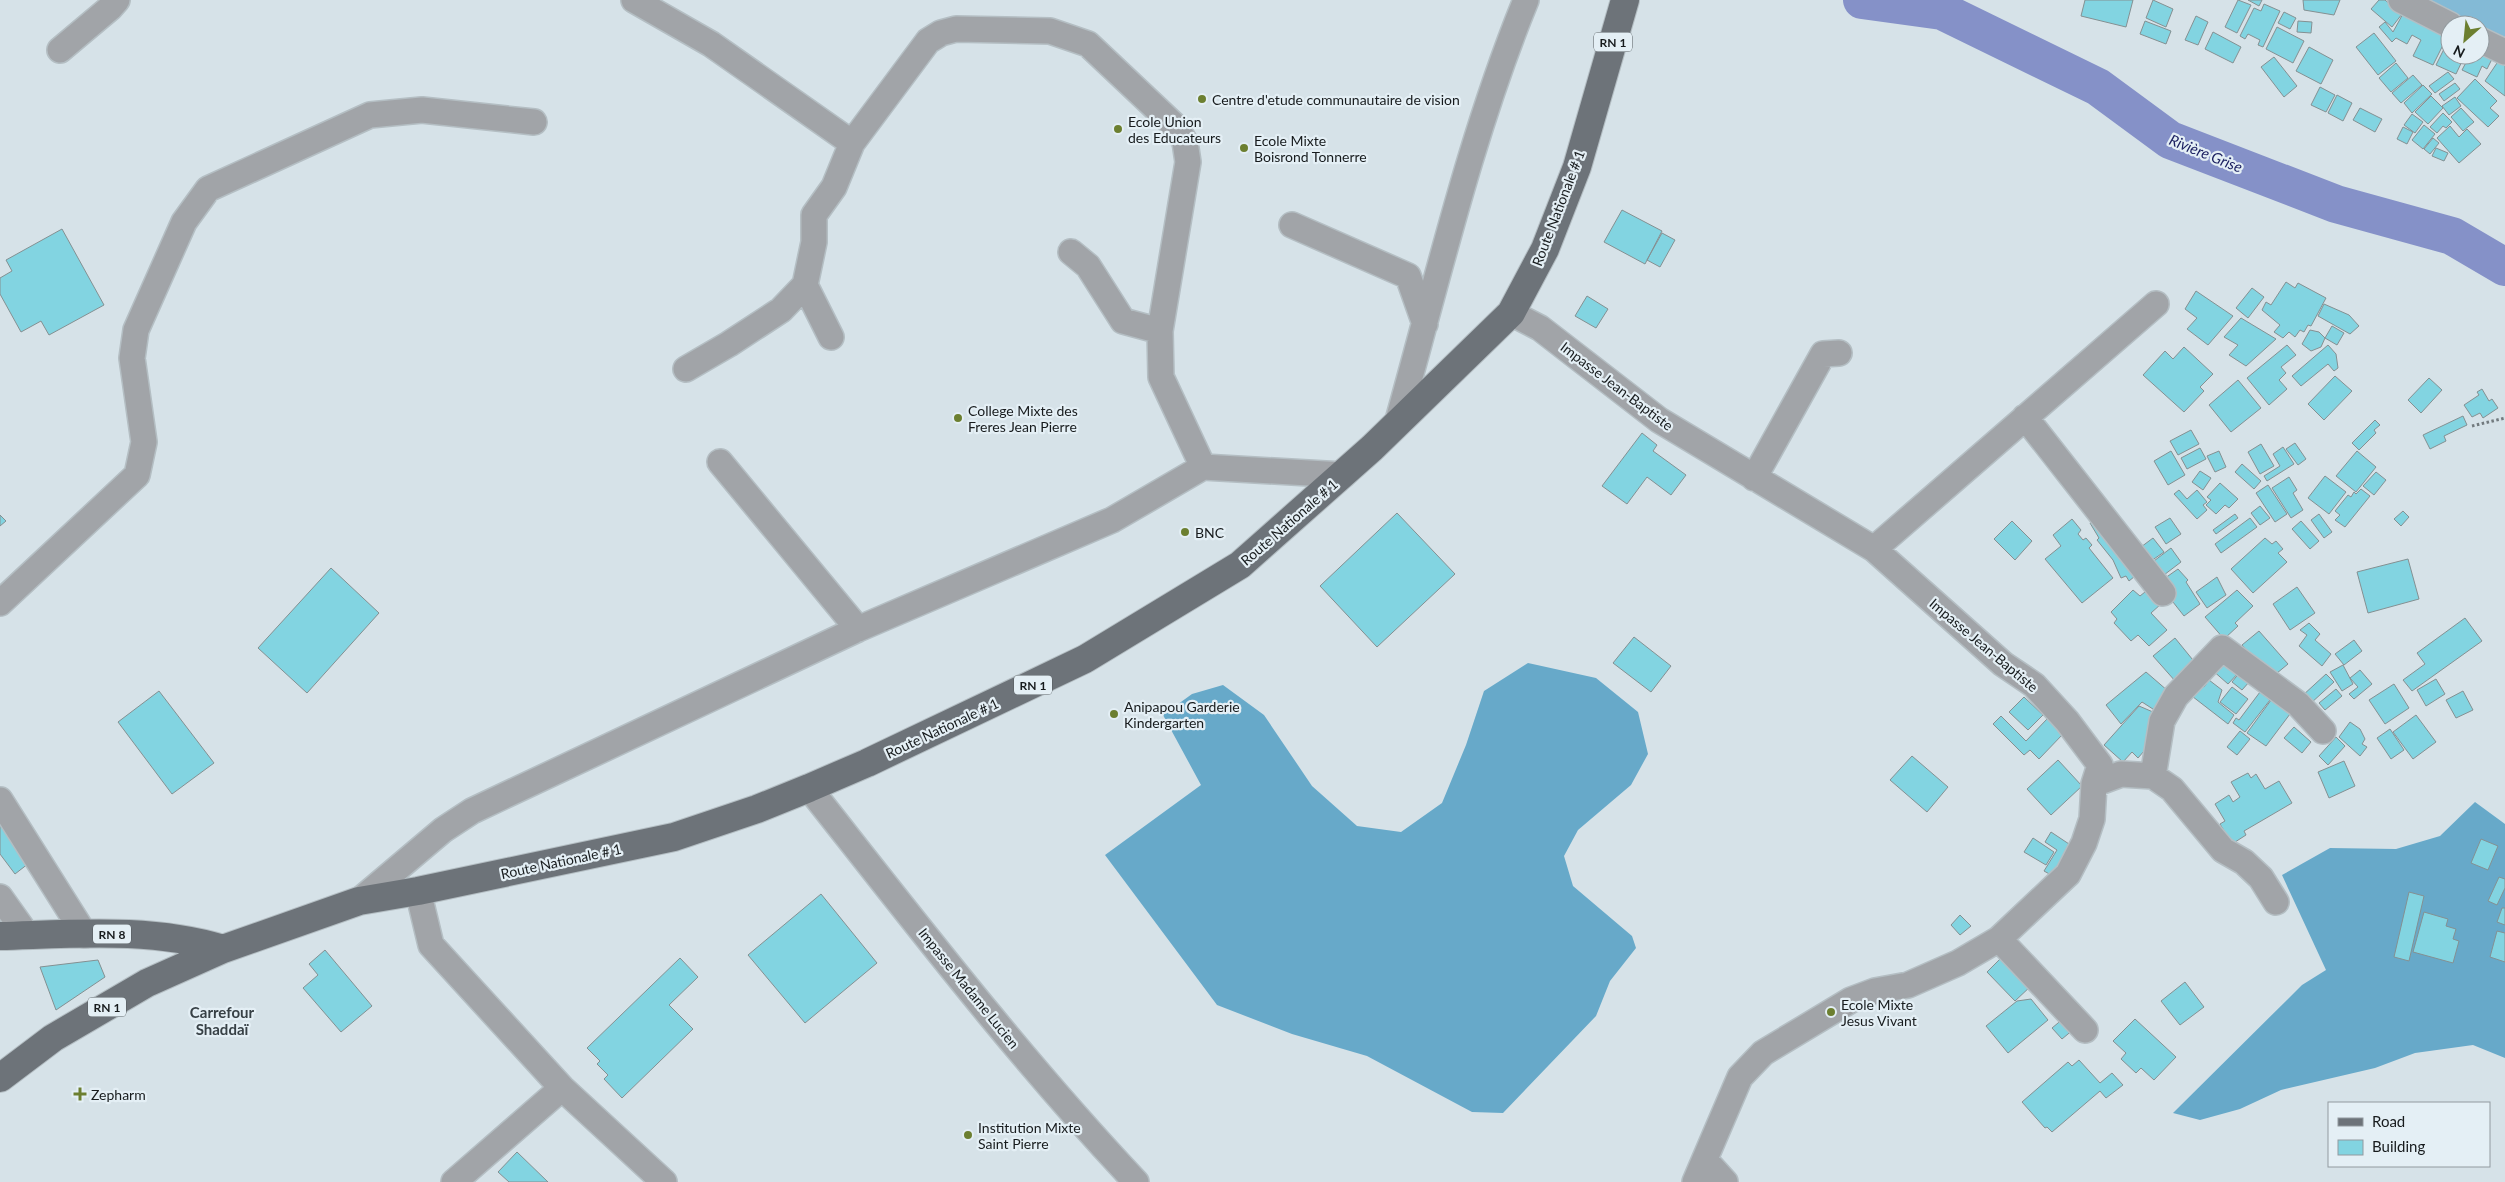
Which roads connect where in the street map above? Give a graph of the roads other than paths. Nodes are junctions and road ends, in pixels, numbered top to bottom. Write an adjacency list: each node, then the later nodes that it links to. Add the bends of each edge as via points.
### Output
1 (117, 0): 8 (street)
2 (634, 0): 11 (street, via 711,44)
3 (1526, 0): 17 (street, via 1508,43 1468,164)
4 (1626, 0): 16 (main road, Route Nationale # 1 / RN 1, via 1577,168 1545,249)
5 (2401, 0): 6 (street)
6 (2440, 20)
7 (2490, 45): 9 (street)
8 (60, 50)
9 (2505, 52)
10 (534, 122): 30 (street, via 422,110 370,116 208,189 184,222 136,330 132,358 144,442 137,475)
11 (852, 143): 14 (street, via 834,187 814,215 814,242); 18 (street, via 928,41 941,33 956,29 1050,31 1088,44 1176,126 1185,142 1188,162)
12 (1292, 224): 17 (street, via 1408,276)
13 (1071, 252): 18 (street, via 1088,266 1123,320)
14 (805, 285): 19 (street); 21 (street, via 781,310)
15 (2156, 304): 22 (street)
16 (1511, 312): 23 (main road, Route Nationale # 1 / RN 1); 27 (street, Impasse Jean-Baptiste, via 1540,328 1659,420)
17 (1425, 324): 23 (street)
18 (1160, 331): 25 (street, via 1161,377)
19 (832, 337)
20 (1839, 353): 27 (street, via 1823,354)
21 (686, 369)
22 (2025, 417): 28 (street); 29 (street)
23 (1397, 424): 26 (main road, Route Nationale # 1 / RN 1)
24 (720, 462): 31 (street)
25 (1203, 467): 26 (street); 31 (street, via 1112,520)
26 (1343, 474): 35 (main road, Route Nationale # 1 / RN 1, via 1240,565 1085,659 867,764)
27 (1754, 478): 28 (street, Impasse Jean-Baptiste)
28 (1874, 549): 34 (street, Impasse Jean-Baptiste, via 2003,664 2034,685 2067,721 2100,765)
29 (2163, 593)
30 (0, 603)
31 (858, 629): 39 (street, via 472,811 444,830)
32 (2322, 731): 33 (street, via 2298,704 2222,648 2176,696 2162,720)
33 (2153, 776): 34 (street, via 2121,774); 40 (street, via 2172,789 2223,850 2244,862 2261,878)
34 (2094, 784): 44 (street, Impasse Jean-Baptiste, via 2092,819 2068,874)
35 (808, 788): 37 (main road, Route Nationale # 1 / RN 1, via 674,837); 52 (street, Impasse Madame Lucien, via 1073,1114)
36 (0, 800): 42 (street)
37 (418, 891): 39 (main road, Route Nationale # 1 / RN 1); 48 (street, via 431,945)
38 (0, 897): 41 (street)
39 (359, 901): 45 (main road, Route Nationale # 1 / RN 1)
40 (2276, 902)
41 (27, 935): 42 (main road, RN 8); 43 (main road, RN 8)
42 (85, 935): 45 (main road, RN 8, via 162,935)
43 (0, 936)
44 (1999, 940): 46 (street); 49 (street, Impasse Jean-Baptiste, via 1908,985 1875,991 1851,1000 1763,1053 1740,1077)
45 (222, 949): 47 (main road, Route Nationale # 1 / RN 1, via 147,983 53,1038)
46 (2084, 1030)
47 (0, 1078)
48 (562, 1088): 50 (street); 51 (street)
49 (1705, 1160): 53 (street, Impasse Jean-Baptiste); 54 (street)
50 (454, 1182)
51 (664, 1182)
52 (1136, 1182)
53 (1695, 1182)
54 (1725, 1182)

